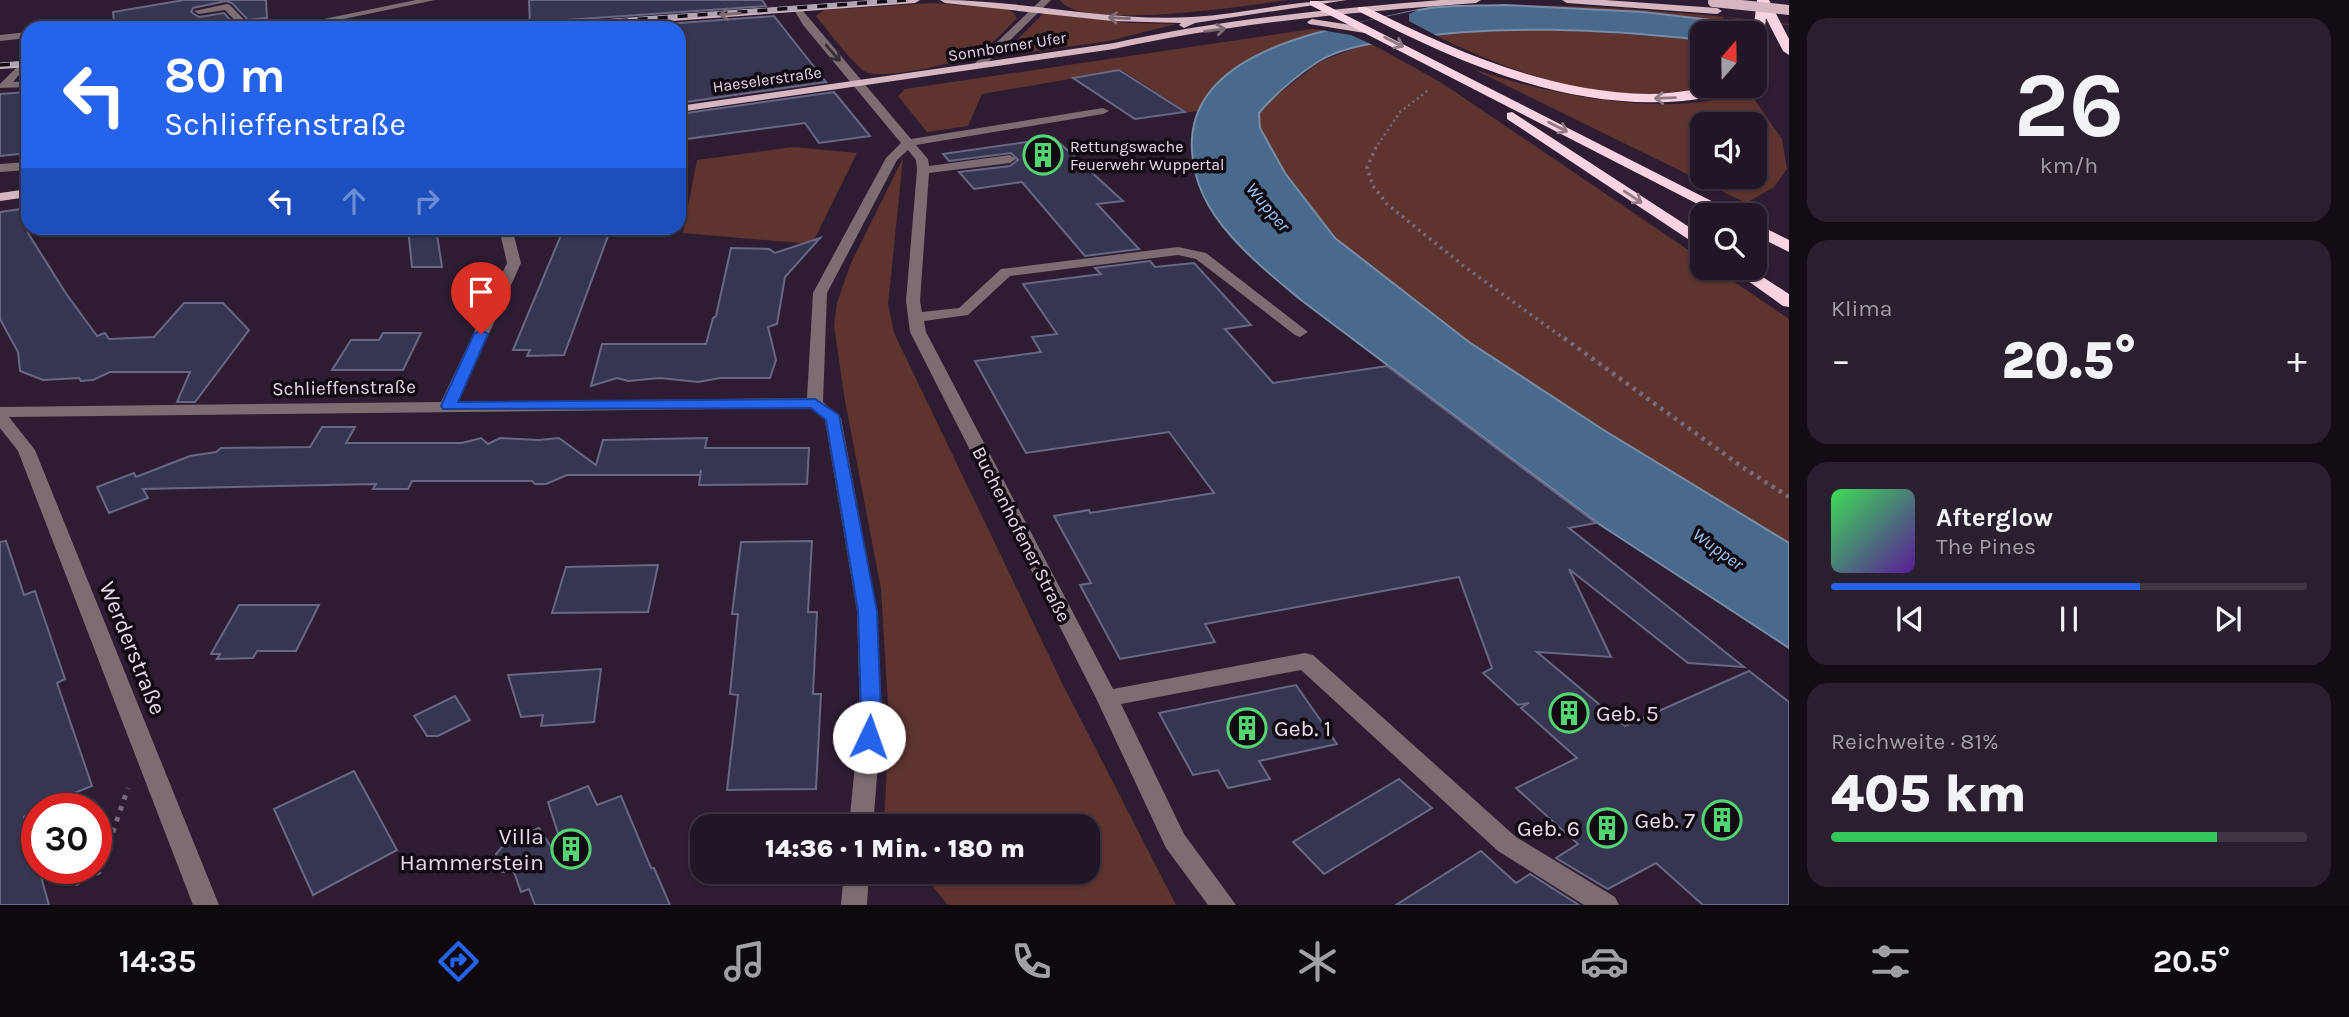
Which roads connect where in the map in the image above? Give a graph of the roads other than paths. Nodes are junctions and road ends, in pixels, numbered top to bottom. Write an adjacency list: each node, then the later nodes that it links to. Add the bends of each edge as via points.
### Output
1 (430, 0): 23 (street)
2 (915, 0): 12 (main road)
3 (945, 0): 13 (main road)
4 (1046, 0): 13 (street)
5 (1343, 0): 10 (main road, Sonnborner Ufer); 14 (main road)
6 (1476, 0): 14 (main road, Sonnborner Ufer)
7 (1567, 0): 11 (main road)
8 (1695, 0): 11 (main road)
9 (1763, 1): 19 (highway)
10 (1314, 3): 17 (highway); 21 (main road, Sonnborner Ufer)
11 (1715, 6): 15 (main road, bridge); 20 (main road)
12 (798, 8): 24 (main road, one-way to 24); 35 (street, one-way to 35)
13 (1037, 9): 21 (main road, one-way to 13, via 1112,18); 33 (street)
14 (1362, 9): 17 (main road, Sonnborner Ufer); 37 (highway, one-way to 14, via 1616,96 1542,85 1457,56)
15 (1789, 10)
16 (199, 11): 22 (street, via 227,7)
17 (1334, 13): 18 (main road, Sonnborner Ufer); 25 (highway)
18 (1291, 19): 25 (main road); 27 (main road, Sonnborner Ufer, one-way to 18)
19 (1767, 19): 29 (highway)
20 (1789, 19)
21 (1192, 20): 27 (main road, Sonnborner Ufer)
22 (240, 21)
23 (321, 21)
24 (628, 21)
25 (1371, 31): 30 (highway, one-way to 30)
26 (21, 36): 28 (street)
27 (1158, 36): 33 (main road, Sonnborner Ufer)
28 (0, 38)
29 (1789, 51)
30 (1432, 62): 47 (highway, one-way to 47); 49 (highway, one-way to 49)
31 (21, 64): 32 (main road)
32 (0, 66)
33 (978, 66): 35 (main road, Sonnborner Ufer)
34 (21, 68): 36 (street, via 4,86)
35 (859, 84): 38 (main road, Haeselerstraße); 40 (street)
36 (21, 85)
37 (1690, 96)
38 (686, 108)
39 (1103, 111): 40 (street)
40 (908, 143): 44 (street, via 922,159); 56 (street, via 891,158 820,293)
41 (1010, 159): 44 (street)
42 (21, 166): 43 (street)
43 (0, 168)
44 (923, 170): 54 (street, Buchenhofener Straße)
45 (21, 194): 46 (main road)
46 (0, 197)
47 (1708, 203)
48 (507, 235): 57 (street, via 514,263)
49 (1690, 235)
50 (1767, 235): 51 (highway)
51 (1789, 247)
52 (1756, 280): 53 (highway)
53 (1789, 302)
54 (914, 318): 55 (street, via 963,312 1006,272 1178,251 1200,256); 59 (street, Buchenhofener Straße)
55 (1300, 332)
56 (815, 403): 57 (street, Schlieffenstraße); 60 (street, via 833,418 867,611 871,714)
57 (448, 406): 58 (street, Schlieffenstraße)
58 (0, 415): 62 (street, Werderstraße, via 26,450)
59 (1107, 698): 64 (street, Buchenhofener Straße, via 1175,841); 65 (street, via 1305,661 1507,844)
60 (862, 814)
61 (856, 884): 63 (street)
62 (206, 905)
63 (853, 905)
64 (1223, 905)
65 (1606, 905)

